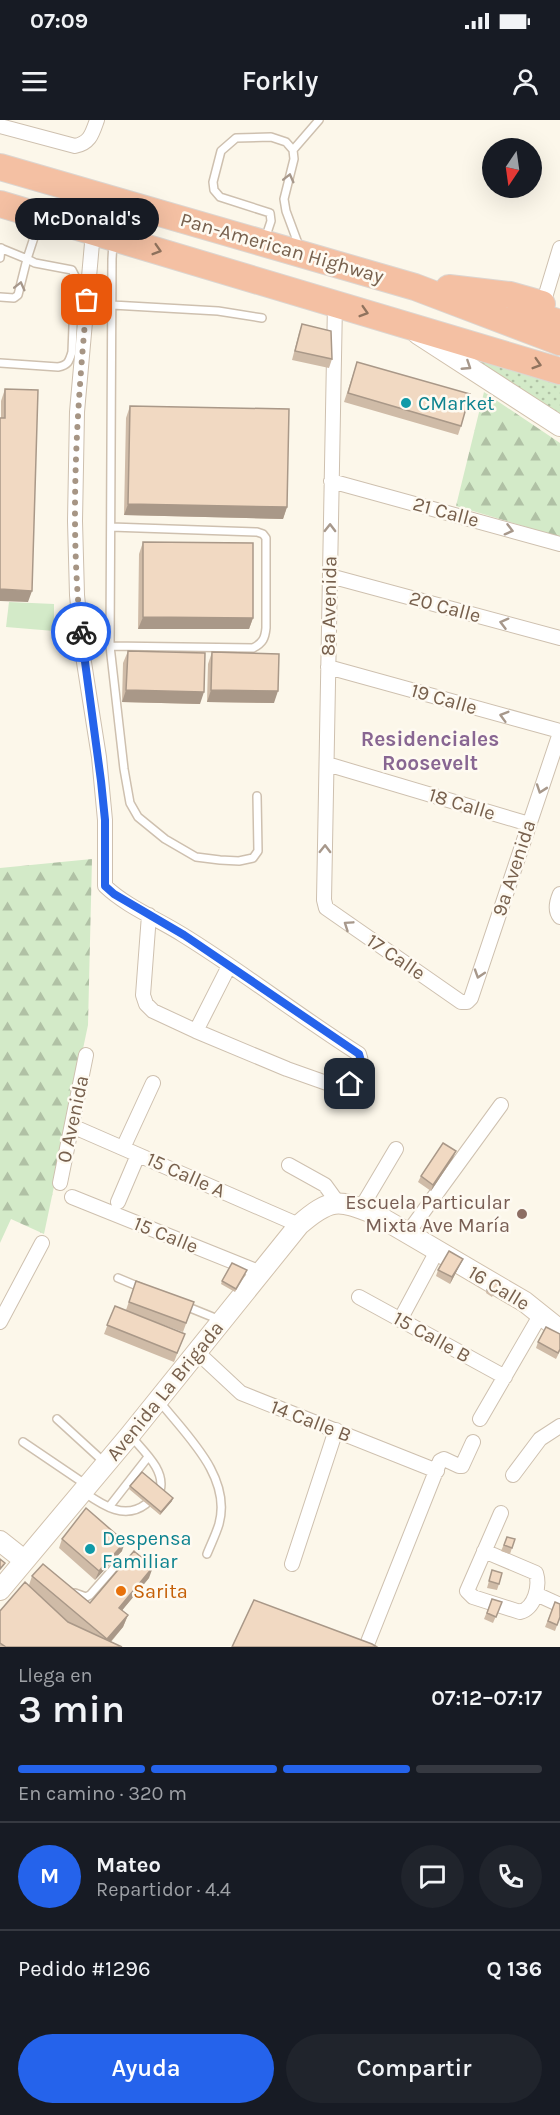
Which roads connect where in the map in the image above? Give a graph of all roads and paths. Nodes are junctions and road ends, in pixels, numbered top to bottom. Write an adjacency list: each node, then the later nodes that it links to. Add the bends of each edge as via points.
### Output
1 (97, 120): 3 (street, via 90,139 75,146)
2 (320, 120): 4 (lane)
3 (0, 126)
4 (293, 150): 8 (lane, one-way to 4, via 284,199); 9 (lane, via 286,142 271,137 237,138 221,151 214,190 220,197)
5 (0, 168): 11 (highway, Pan-American Highway)
6 (0, 178): 11 (highway, via 147,220)
7 (0, 204): 10 (highway, Pan-American Highway)
8 (286, 211): 9 (lane); 16 (lane)
9 (270, 213): 13 (lane)
10 (41, 216): 12 (highway, Pan-American Highway); 18 (lane)
11 (188, 222): 13 (highway, Pan-American Highway)
12 (104, 235): 22 (highway, Pan-American Highway, one-way to 22); 23 (lane, via 112,260); 44 (street, via 77,412 77,595 105,820 105,886)
13 (263, 243): 16 (highway, Pan-American Highway)
14 (0, 248): 17 (lane); 18 (lane)
15 (560, 248): 24 (street)
16 (302, 254): 19 (highway, Pan-American Highway)
17 (0, 258)
18 (27, 259): 21 (lane, one-way to 18, via 18,296); 28 (lane, via 72,270 75,276 72,352 69,362 58,368)
19 (415, 286): 20 (highway); 27 (highway, Pan-American Highway)
20 (449, 288): 24 (highway, via 496,303); 24 (highway, via 510,295)
21 (0, 297)
22 (335, 303): 26 (highway, Pan-American Highway, one-way to 26); 31 (street, 8a Avenida)
23 (111, 305): 25 (lane, via 218,311); 32 (lane)
24 (554, 312)
25 (262, 318)
26 (400, 323): 29 (highway, Pan-American Highway, one-way to 29); 30 (main road, one-way to 30)
27 (560, 342)
28 (0, 363)
29 (560, 371)
30 (560, 426)
31 (331, 481): 33 (street, 21 Calle, one-way to 33); 34 (street, 8a Avenida, one-way to 31)
32 (111, 527): 36 (lane); 36 (lane, via 263,534 266,617 265,638 253,648)
33 (560, 544)
34 (330, 576): 35 (street, 20 Calle, one-way to 34); 37 (street, 8a Avenida)
35 (560, 638)
36 (110, 646): 40 (lane, via 124,769 130,803 138,817 165,839 196,856 220,860 253,858 258,851)
37 (328, 667): 38 (street, 19 Calle, one-way to 37); 39 (street, 8a Avenida)
38 (560, 732): 41 (street, 9a Avenida, one-way to 41)
39 (327, 764): 41 (street, 18 Calle); 43 (street, 8a Avenida, one-way to 39)
40 (257, 796)
41 (529, 824): 47 (street, 9a Avenida, one-way to 47)
42 (560, 894): 45 (street, via 556,903)
43 (326, 908): 47 (street, 17 Calle, one-way to 43, via 461,1002)
44 (149, 915): 46 (street); 48 (street, via 143,995 146,1004)
45 (560, 917)
46 (229, 966): 48 (street); 48 (street, via 359,1054 359,1072 350,1084 335,1086)
47 (467, 1002)
48 (196, 1031)
49 (86, 1055): 52 (street, 0 Avenida)
50 (153, 1083): 53 (street)
51 (501, 1105): 63 (street)
52 (72, 1126): 53 (street, 15 Calle A); 57 (street, 0 Avenida)
53 (123, 1148): 55 (street, 15 Calle A)
54 (396, 1149): 61 (street)
55 (138, 1155): 59 (street); 62 (street, 15 Calle A)
56 (289, 1165): 60 (street, via 325,1185)
57 (60, 1183)
58 (72, 1197): 66 (street, 15 Calle)
59 (118, 1202)
60 (338, 1203): 61 (main road, 16 Calle); 62 (main road, Avenida La Brigada, via 317,1209)
61 (361, 1208): 63 (main road, 16 Calle)
62 (299, 1225): 66 (main road, Avenida La Brigada)
63 (407, 1234): 65 (main road, 16 Calle)
64 (42, 1243): 74 (street)
65 (437, 1251): 71 (main road, 16 Calle); 72 (street)
66 (261, 1273): 73 (main road, Avenida La Brigada)
67 (117, 1278): 68 (lane)
68 (149, 1291)
69 (358, 1297): 72 (street, 15 Calle B)
70 (171, 1300): 73 (lane)
71 (541, 1314): 75 (main road, 16 Calle); 77 (street)
72 (400, 1320): 77 (street, 15 Calle B)
73 (222, 1321): 76 (main road, Avenida La Brigada)
74 (0, 1322)
75 (560, 1330)
76 (197, 1352): 78 (main road, Avenida La Brigada); 82 (street, 14 Calle B, via 241,1393)
77 (505, 1377): 80 (street)
78 (159, 1400): 83 (main road, Avenida La Brigada); 97 (lane, via 218,1480 222,1499 219,1524)
79 (57, 1419): 87 (lane)
80 (480, 1419)
81 (560, 1426): 89 (street, via 540,1439)
82 (336, 1430): 88 (street, 14 Calle B); 100 (street)
83 (130, 1436): 86 (lane); 87 (main road, Avenida La Brigada)
84 (23, 1442): 90 (lane)
85 (473, 1442): 88 (street, via 462,1466 442,1458)
86 (148, 1457): 91 (lane, via 161,1474); 93 (lane)
87 (106, 1464): 90 (main road, Avenida La Brigada)
88 (437, 1471): 105 (street)
89 (513, 1475)
90 (85, 1489): 93 (lane); 98 (main road, Avenida La Brigada)
91 (160, 1491)
92 (146, 1504): 93 (lane, via 127,1512)
93 (109, 1507)
94 (501, 1514): 96 (street)
95 (0, 1541): 98 (main road)
96 (484, 1551): 103 (street, via 536,1573); 103 (street, via 467,1591 473,1597 520,1612 527,1609)
97 (207, 1554)
98 (30, 1559): 102 (main road, Avenida La Brigada)
99 (119, 1562): 101 (lane, via 90,1595 78,1595)
100 (292, 1564)
101 (70, 1588)
102 (0, 1590)
103 (536, 1594): 104 (street)
104 (560, 1605)
105 (366, 1647)

